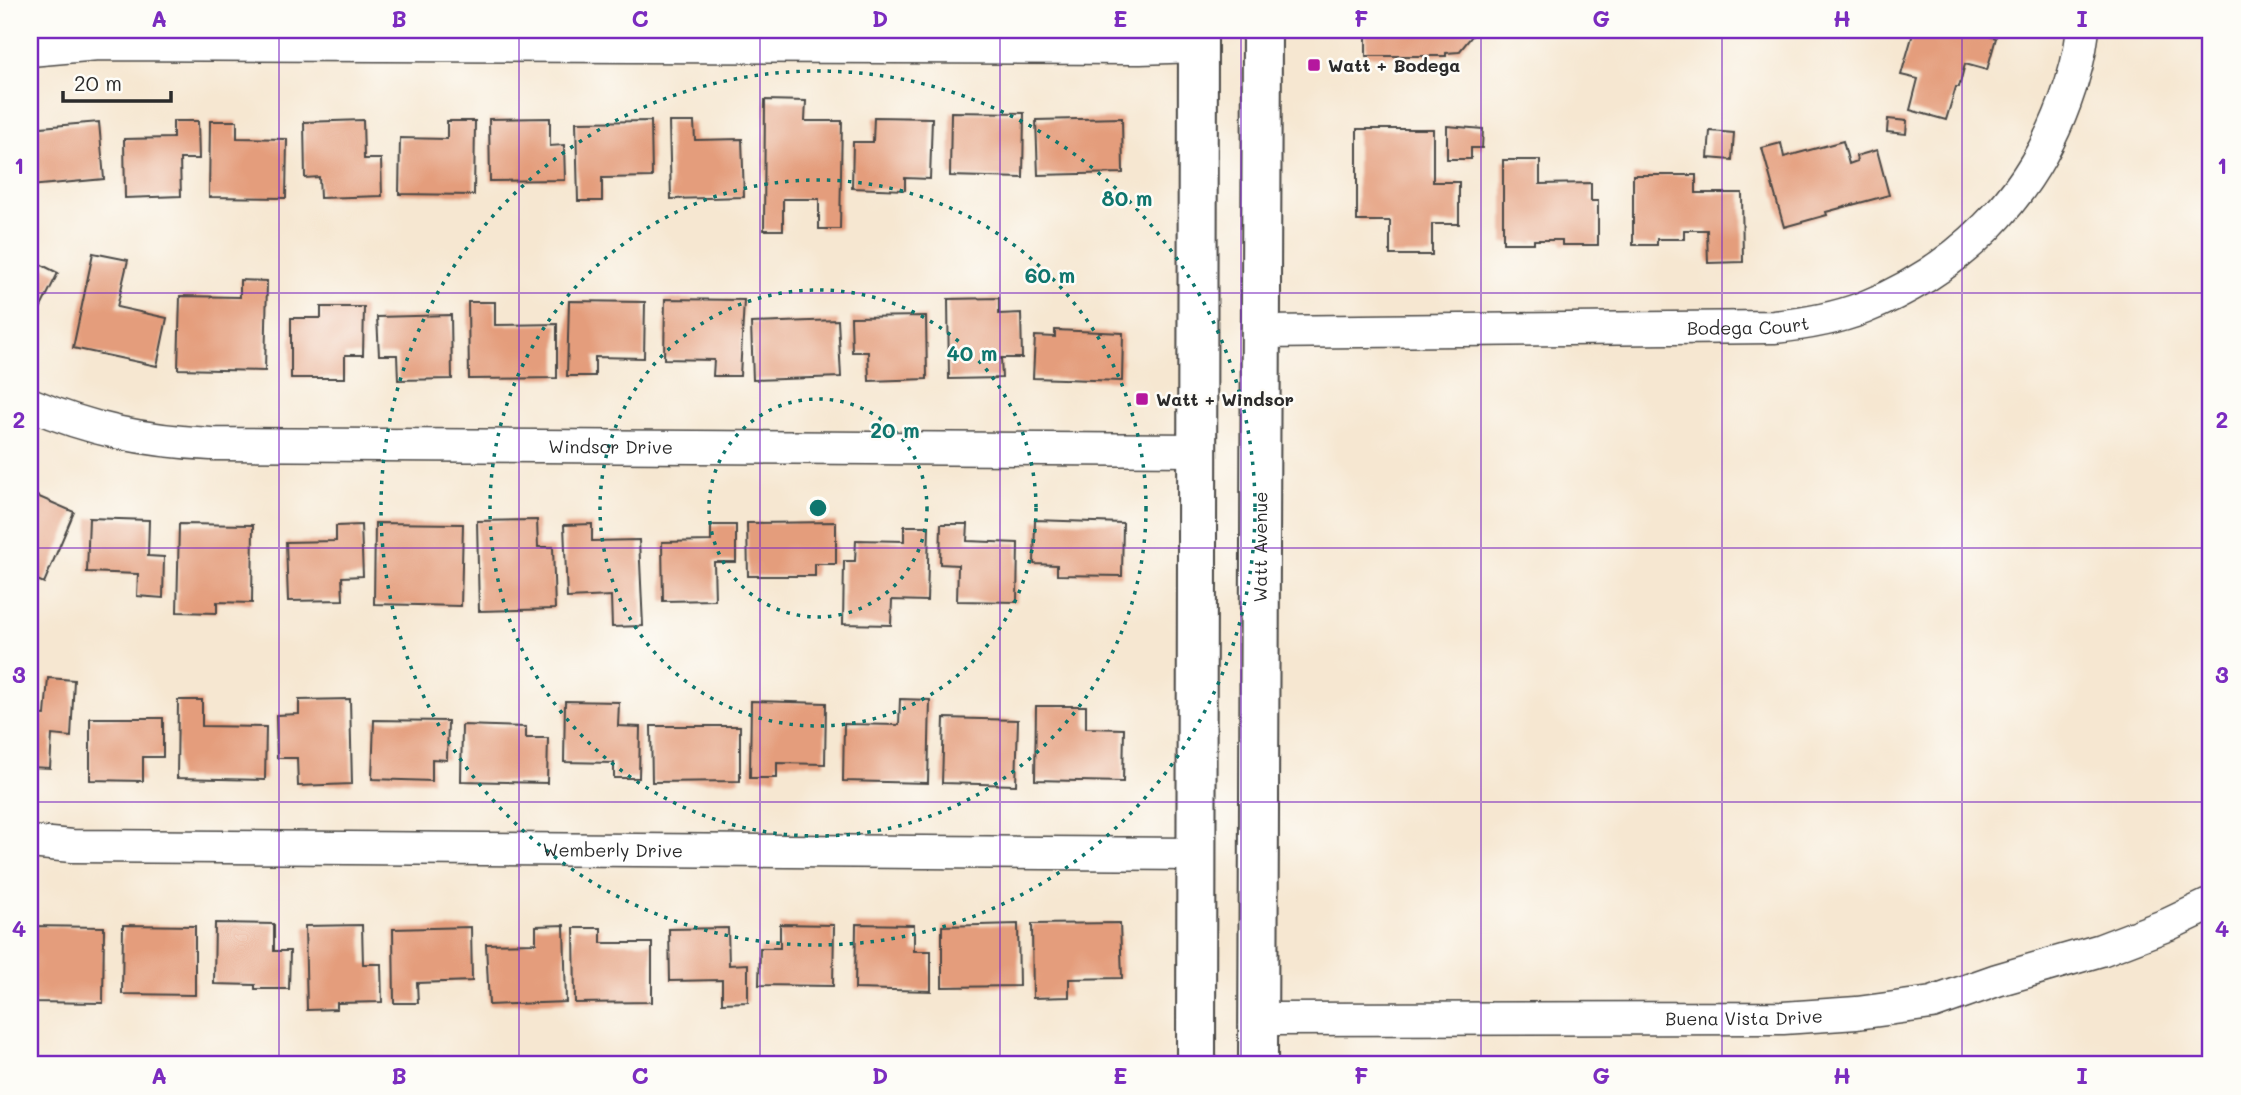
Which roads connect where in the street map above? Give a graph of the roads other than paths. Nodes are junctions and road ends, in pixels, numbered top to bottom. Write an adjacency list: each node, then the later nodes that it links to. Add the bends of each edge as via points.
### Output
1 (1262, 30): 5 (main road, Watt Avenue)
2 (2082, 30): 5 (street, Bodega Court, via 2074,78 2054,134 2006,208 1964,250 1914,284 1861,309 1774,327)
3 (1198, 38): 4 (street, via 1140,48 98,44); 7 (main road)
4 (30, 50)
5 (1259, 332): 11 (main road, Watt Avenue)
6 (30, 404): 7 (street, Windsor Drive, via 125,435 211,444)
7 (1197, 450): 9 (main road)
8 (30, 842): 9 (street, Wemberly Drive)
9 (1196, 854): 12 (main road)
10 (2211, 904): 11 (street, Buena Vista Drive, via 2101,950 1932,1003 1857,1013 1769,1018)
11 (1259, 1019): 13 (main road, Watt Avenue)
12 (1196, 1065)
13 (1258, 1065)

